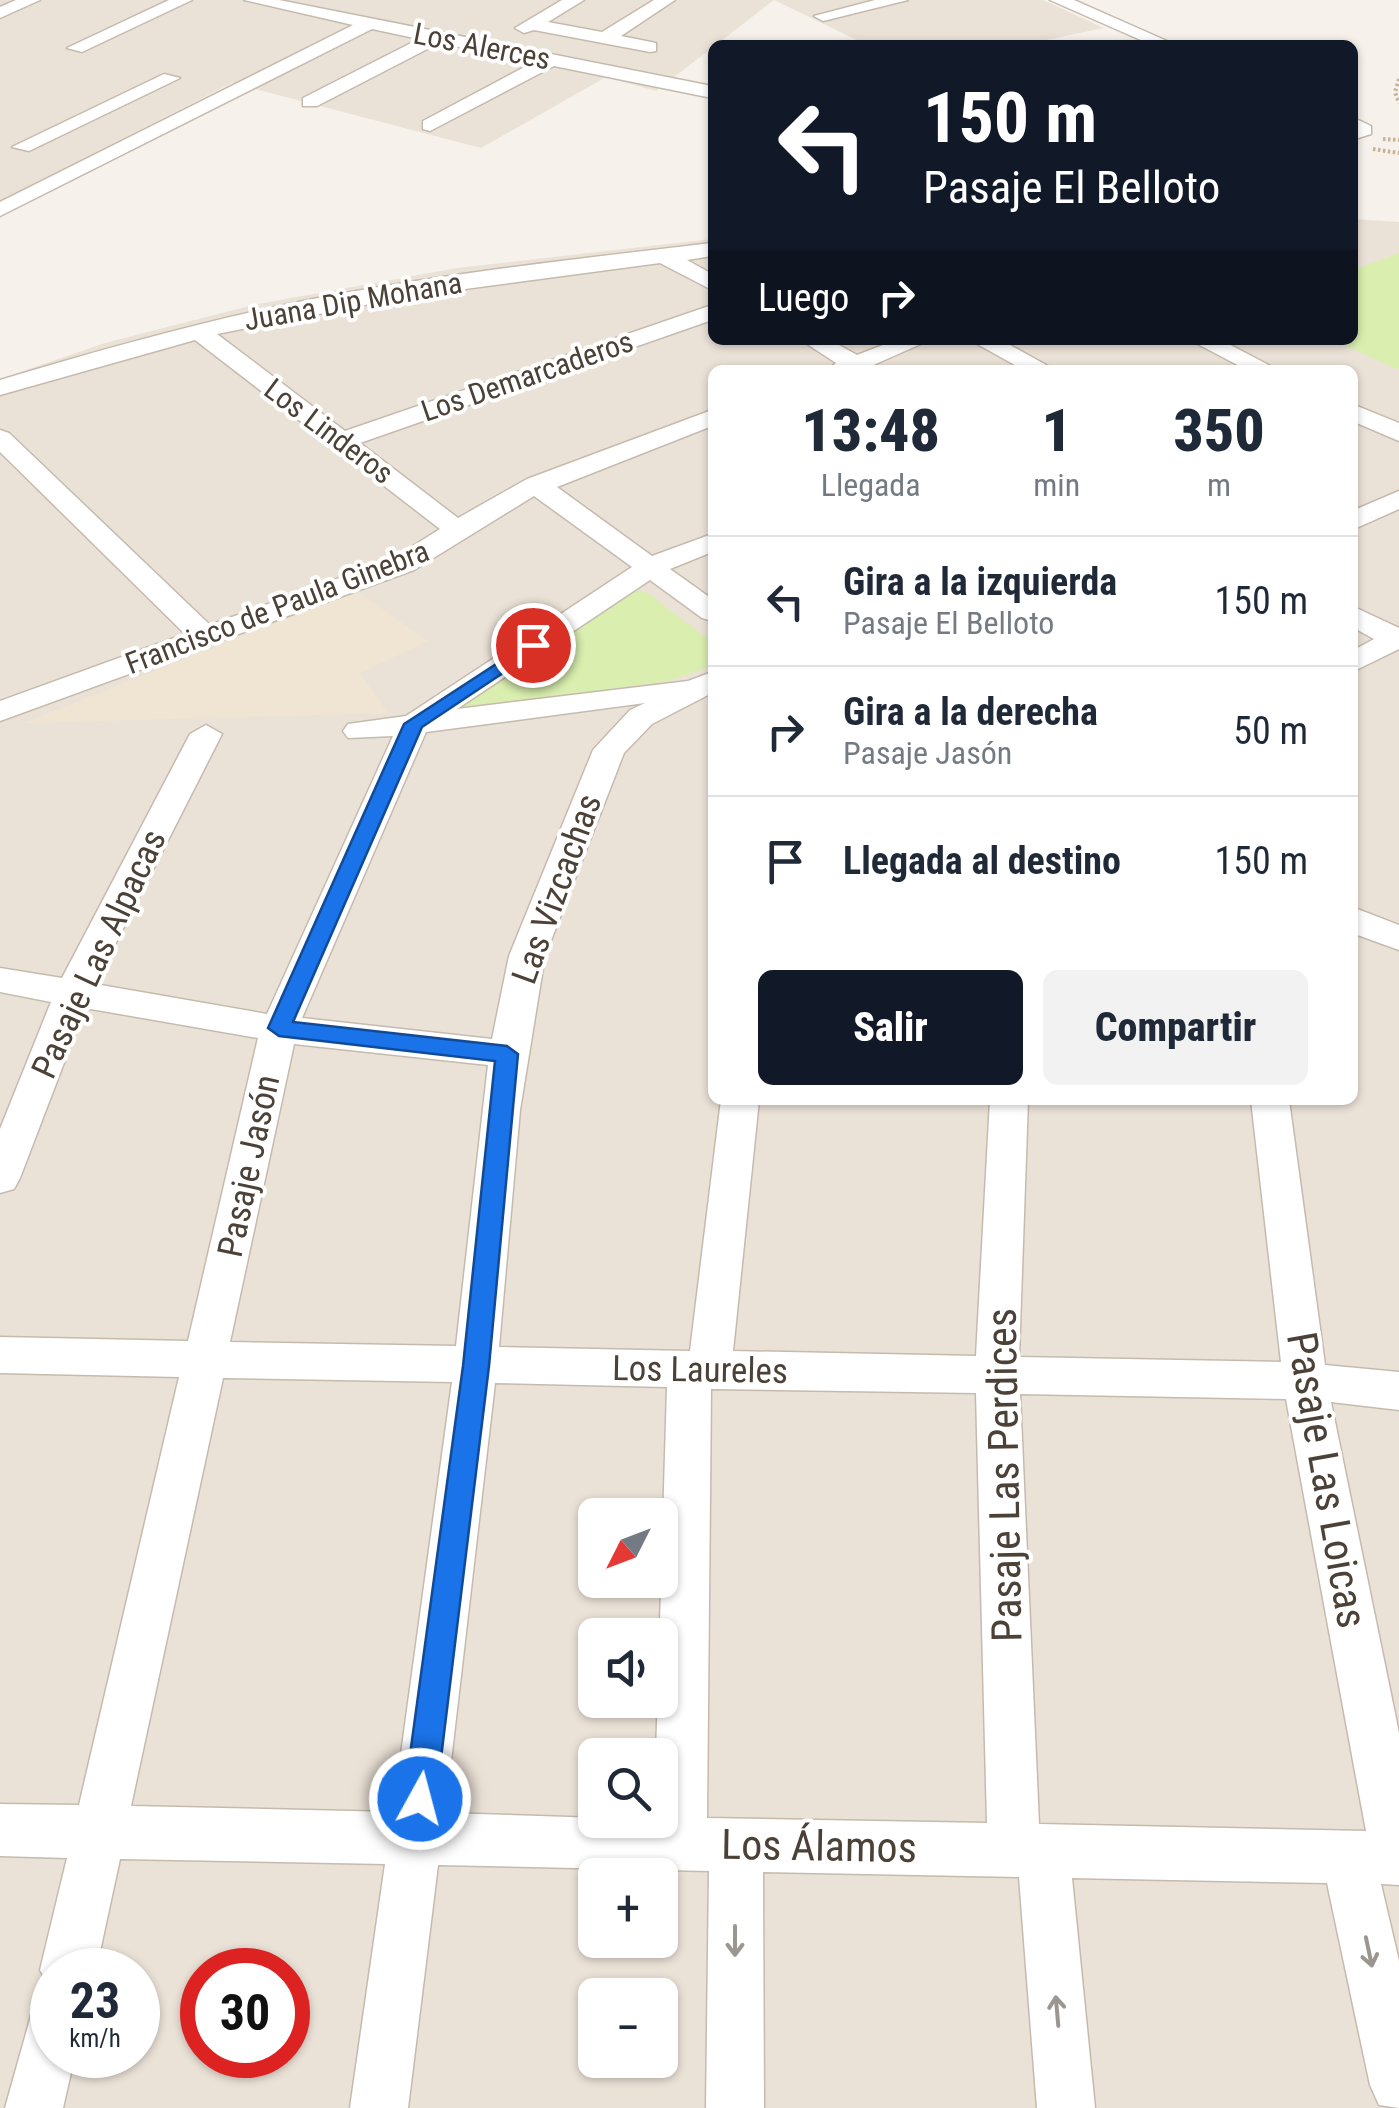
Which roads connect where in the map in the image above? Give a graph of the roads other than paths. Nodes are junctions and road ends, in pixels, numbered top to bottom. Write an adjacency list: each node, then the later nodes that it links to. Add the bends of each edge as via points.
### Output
1 (31, 0): 10 (street)
2 (183, 0): 19 (street)
3 (252, 0): 9 (street, Los Alerces)
4 (332, 0): 9 (street)
5 (575, 0): 13 (street)
6 (666, 0): 15 (street)
7 (899, 0): 11 (street)
8 (1060, 0): 16 (street)
9 (307, 11): 12 (street, Los Alerces)
10 (0, 13)
11 (823, 16)
12 (369, 24): 14 (street, Los Alerces); 27 (street)
13 (530, 24): 15 (street); 17 (street)
14 (436, 38): 17 (street, Los Alerces); 23 (street)
15 (605, 38): 18 (street)
16 (1155, 40)
17 (487, 47): 20 (street, Los Alerces)
18 (650, 47)
19 (76, 48)
20 (552, 60): 22 (street, Los Alerces); 24 (street)
21 (170, 78): 26 (street)
22 (708, 91)
23 (310, 102)
24 (430, 125)
25 (0, 142): 26 (street)
26 (22, 147): 27 (street)
27 (88, 164): 28 (street)
28 (0, 210)
29 (708, 250): 30 (street, Juana Dip Mohana)
30 (664, 256): 31 (street); 33 (street, Juana Dip Mohana, via 409,288)
31 (708, 280)
32 (708, 313): 47 (street, Los Demarcaderos)
33 (198, 331): 42 (street, Juana Dip Mohana); 47 (street, Los Linderos)
34 (819, 345): 38 (street)
35 (905, 345): 39 (street)
36 (992, 345): 40 (street)
37 (1213, 345): 41 (street)
38 (844, 365)
39 (852, 365)
40 (1032, 365)
41 (1255, 365)
42 (0, 388)
43 (1358, 414): 45 (street)
44 (708, 419): 48 (street, Francisco de Paula Ginebra)
45 (1399, 433)
46 (0, 438): 56 (street)
47 (342, 441): 51 (street, Los Linderos)
48 (536, 485): 51 (street, Francisco de Paula Ginebra); 53 (street)
49 (1399, 500): 50 (street)
50 (1358, 519)
51 (460, 532): 56 (street, Francisco de Paula Ginebra, via 404,564)
52 (708, 544): 53 (street)
53 (652, 566): 54 (street); 61 (street)
54 (708, 609)
55 (1358, 618): 57 (street)
56 (205, 637): 60 (street, Francisco de Paula Ginebra)
57 (1397, 638): 58 (street)
58 (1358, 660)
59 (706, 688): 61 (street); 70 (street, Las Vizcachas, via 641,718 609,750 527,956)
60 (0, 712)
61 (414, 724): 62 (street); 69 (street, Pasaje Jasón)
62 (359, 731)
63 (206, 734): 68 (street, Pasaje Las Alpacas)
64 (1399, 904): 65 (street)
65 (1359, 922): 66 (street)
66 (1399, 938)
67 (0, 980): 68 (street)
68 (74, 990): 69 (street); 74 (street, Pasaje Las Alpacas)
69 (279, 1028): 70 (street); 76 (street, Pasaje Jasón)
70 (507, 1054): 77 (street, Las Vizcachas)
71 (739, 1105): 78 (street)
72 (1009, 1105): 79 (street, Pasaje Las Perdices)
73 (1271, 1105): 80 (street, Pasaje Las Loicas)
74 (0, 1178)
75 (0, 1355): 76 (street, Los Laureles)
76 (206, 1360): 77 (street, Los Laureles); 83 (street, Pasaje Jasón)
77 (476, 1366): 78 (street, Los Laureles); 84 (street, Las Vizcachas)
78 (699, 1370): 79 (street, Los Laureles); 85 (street)
79 (998, 1375): 80 (street, Los Laureles); 87 (street, Pasaje Las Perdices)
80 (1305, 1381): 81 (street, Los Laureles); 88 (street, Pasaje Las Loicas)
81 (1399, 1391)
82 (0, 1830): 83 (street, Los Álamos)
83 (102, 1832): 84 (street, Los Álamos); 89 (street, Pasaje Jasón)
84 (415, 1838): 85 (street, Los Álamos); 93 (street, Las Vizcachas)
85 (680, 1843): 86 (street, Los Álamos)
86 (736, 1844): 87 (street, Los Álamos); 94 (street, one-way to 94)
87 (1028, 1850): 88 (street, Los Álamos); 95 (street, Pasaje Las Perdices, one-way to 87)
88 (1382, 1857): 91 (street, Pasaje Las Loicas, one-way to 91)
89 (73, 1948)
90 (41, 2078): 92 (street)
91 (1399, 2086)
92 (34, 2108)
93 (379, 2108)
94 (735, 2108)
95 (1066, 2108)

